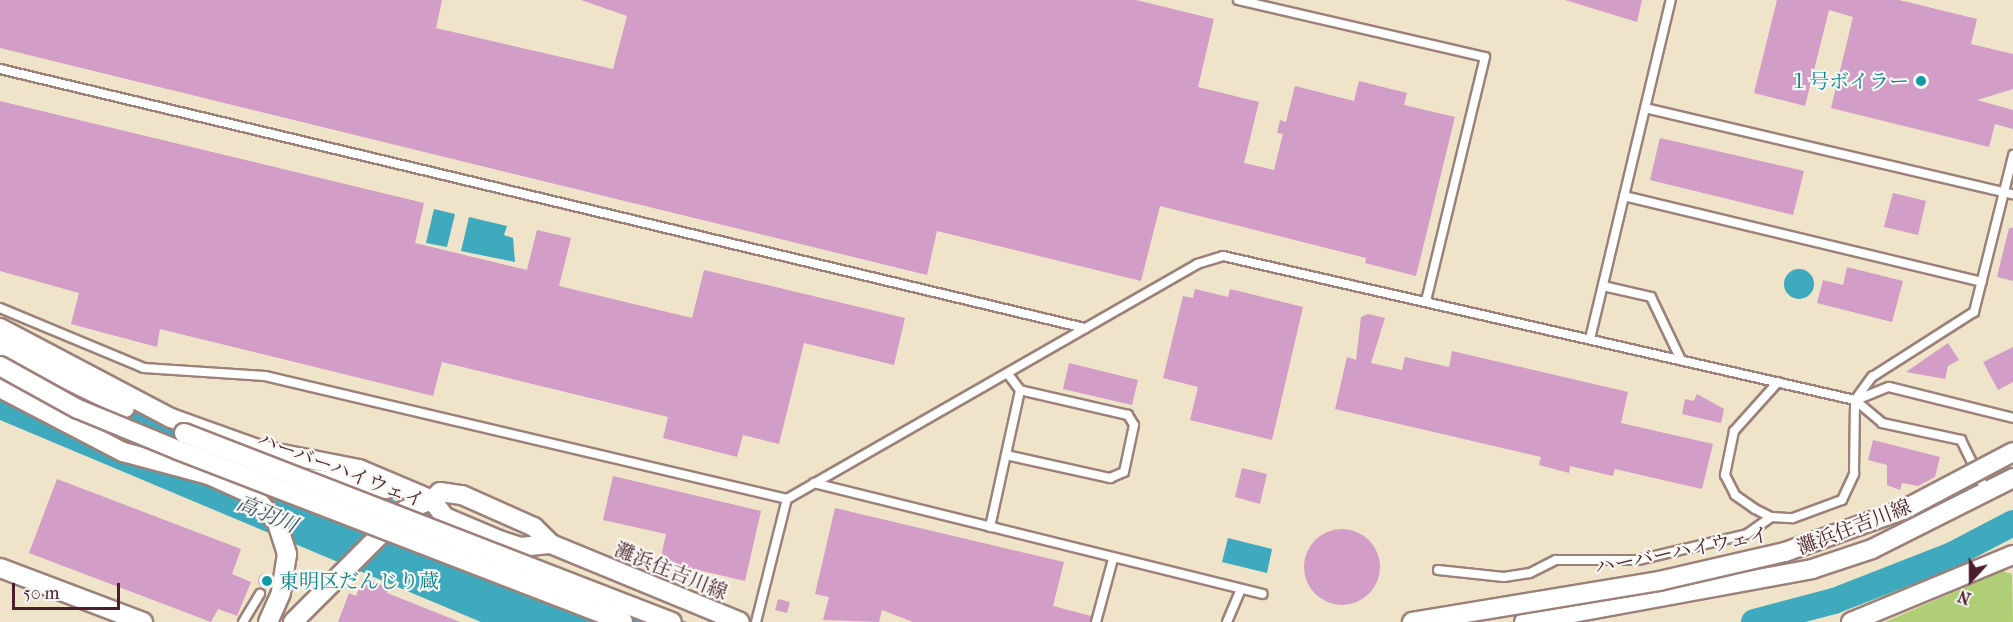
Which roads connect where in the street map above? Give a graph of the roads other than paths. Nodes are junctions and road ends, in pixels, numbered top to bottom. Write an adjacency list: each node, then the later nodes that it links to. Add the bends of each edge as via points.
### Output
1 (1238, 0): 11 (lane, via 1485,57)
2 (1671, 0): 4 (lane)
3 (0, 69): 14 (lane)
4 (1645, 108): 6 (lane); 8 (lane)
5 (2013, 155): 6 (lane)
6 (2004, 192): 7 (lane); 9 (lane)
7 (2013, 194)
8 (1624, 196): 9 (lane); 10 (lane)
9 (1982, 282): 23 (lane, via 1974,312 1872,377)
10 (1603, 286): 15 (lane); 17 (lane, via 1652,297)
11 (1426, 301): 14 (lane, via 1223,256); 15 (lane)
12 (0, 308): 32 (lane, via 144,368 265,376)
13 (0, 328): 33 (street, via 171,417 257,449 359,469)
14 (1085, 328): 19 (lane)
15 (1590, 339): 17 (lane)
16 (0, 347): 49 (street, ハーバーハイウェイ, bridge, via 184,433)
17 (1681, 360): 20 (lane)
18 (0, 366): 48 (street, ハーバーハイウェイ, bridge, via 78,409 168,446)
19 (1007, 373): 22 (lane); 30 (lane)
20 (1778, 382): 23 (lane); 34 (lane, via 1734,431 1725,475 1735,495)
21 (0, 388): 28 (street, via 109,446)
22 (1020, 390): 26 (lane); 26 (lane, via 1128,415 1134,425 1124,472 1110,478)
23 (1855, 400): 24 (lane, via 1889,387); 31 (lane, via 1882,423 1961,440); 34 (lane, via 1854,474 1842,500 1793,519)
24 (2013, 418)
25 (2013, 452): 54 (street, ハーバーハイウェイ, bridge, via 1905,508 1785,552 1659,581)
26 (1006, 455): 35 (lane)
27 (2013, 462): 55 (street, ハーバーハイウェイ, via 1909,516 1784,561 1675,586)
28 (179, 467): 33 (street, bridge, via 356,482); 46 (street, via 253,495 277,523 287,554 281,593)
29 (2013, 478): 31 (street, 灘浜住吉川線)
30 (814, 483): 32 (lane); 35 (lane)
31 (1986, 493): 56 (street, 灘浜住吉川線, via 1872,549 1812,569)
32 (787, 499): 51 (lane)
33 (432, 500): 36 (street, via 445,517 500,540 521,547); 36 (street, 灘浜住吉川線, via 440,492 462,495 534,527); 47 (street, bridge, via 405,510)
34 (1771, 517): 40 (lane, via 1747,534 1638,560 1556,560 1530,573 1504,577)
35 (990, 527): 38 (lane)
36 (551, 544): 50 (street, 灘浜住吉川線)
37 (2013, 555): 57 (street)
38 (1113, 559): 41 (lane); 52 (lane)
39 (0, 568): 44 (street)
40 (1438, 570)
41 (1240, 592): 43 (lane); 53 (lane)
42 (260, 594): 45 (lane)
43 (1262, 594)
44 (143, 622)
45 (243, 622)
46 (268, 622)
47 (293, 622)
48 (623, 622)
49 (672, 622)
50 (740, 622)
51 (756, 622)
52 (1096, 622)
53 (1227, 622)
54 (1412, 622)
55 (1463, 622)
56 (1524, 622)
57 (1851, 622)

